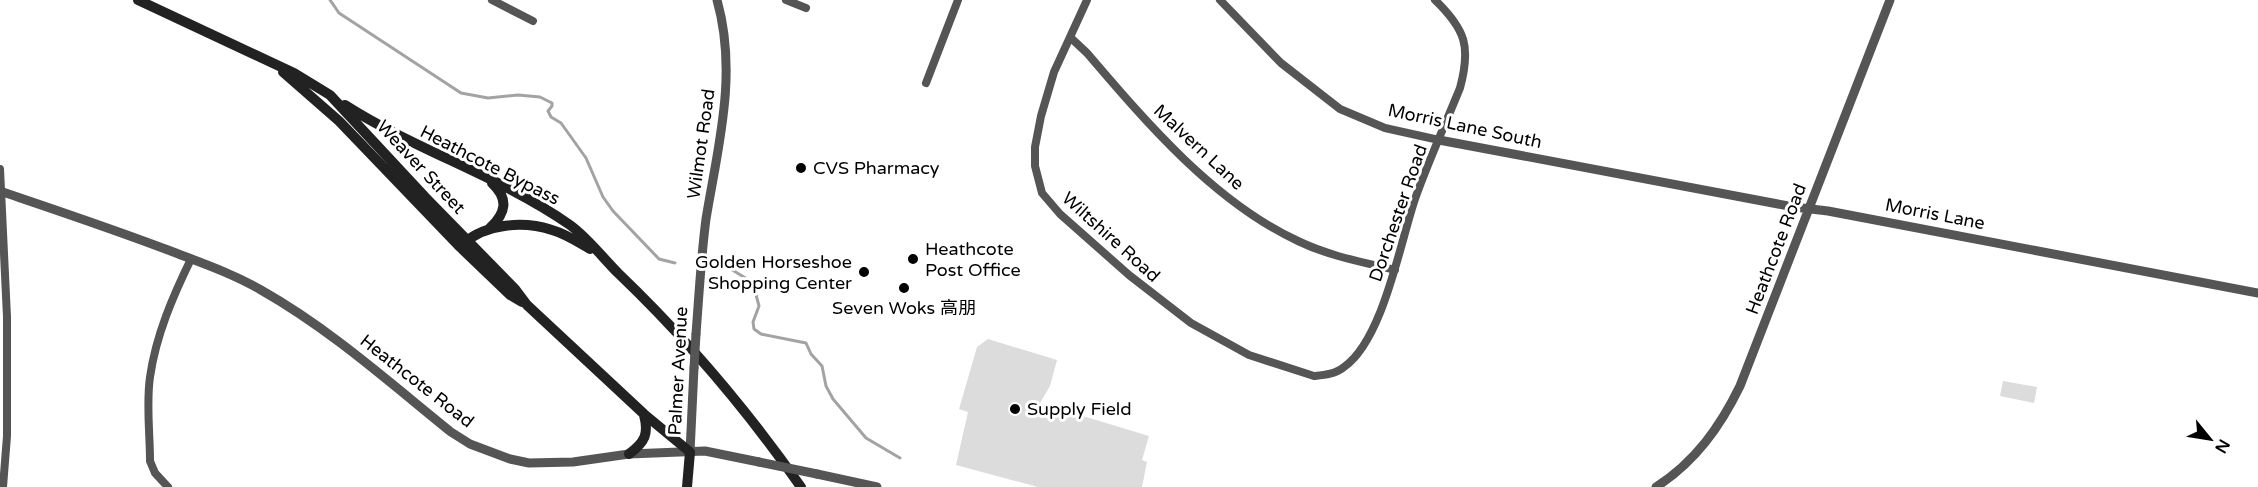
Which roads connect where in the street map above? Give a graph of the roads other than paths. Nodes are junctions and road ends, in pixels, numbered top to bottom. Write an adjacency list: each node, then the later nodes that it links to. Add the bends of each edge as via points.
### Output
1 (138, 0): 13 (main road, Weaver Street)
2 (492, 0): 11 (street)
3 (717, 0): 25 (street, Wilmot Road, via 723,31 726,98)
4 (786, 0): 10 (street)
5 (958, 0): 14 (street)
6 (1087, 0): 12 (street, Wiltshire Road)
7 (1220, 0): 16 (street, Morris Lane South, via 1281,63 1340,109 1385,128)
8 (1436, 0): 16 (street, Dorchester Road, via 1461,30 1466,50 1460,88)
9 (1890, 0): 21 (street, Heathcote Road)
10 (806, 8)
11 (533, 21)
12 (1071, 38): 27 (street, Malvern Lane, via 1173,148 1245,209 1297,241 1336,256); 30 (street, Wiltshire Road, via 1054,72 1035,147 1038,181 1047,200 1165,305 1228,345 1314,375)
13 (278, 68): 15 (main road, Weaver Street); 23 (main road, Weaver Street, via 368,149)
14 (926, 83)
15 (330, 95): 19 (main road, Heathcote Bypass, via 383,129); 23 (main road, Weaver Street)
16 (1439, 140): 18 (street, Morris Lane South); 27 (street, Dorchester Road, via 1415,197)
17 (0, 169): 20 (street)
18 (1605, 170): 21 (street, Morris Lane)
19 (483, 175): 22 (main road, via 499,190 504,203 501,218); 24 (main road, Heathcote Bypass, via 570,225)
20 (1, 191): 26 (street, Heathcote Road); 29 (street)
21 (1809, 208): 28 (street, Morris Lane); 40 (street, Heathcote Road, via 1728,409 1690,461)
22 (488, 230): 23 (main road, Heathcote Bypass); 24 (main road, Heathcote Bypass, via 516,225 551,229)
23 (463, 243): 31 (main road, Weaver Street)
24 (599, 253): 38 (main road, Heathcote Bypass, via 708,367)
25 (701, 256): 33 (street, Palmer Avenue, bridge)
26 (191, 259): 34 (street, Heathcote Road, via 259,289 316,324 470,444 529,463); 36 (street, via 171,301 150,378 150,461)
27 (1395, 270): 30 (street, Dorchester Road, via 1374,327)
28 (2258, 293)
29 (3, 317): 32 (street)
30 (1344, 368)
31 (644, 414): 33 (main road, Weaver Street); 34 (main road, via 647,434 642,445)
32 (4, 435): 35 (street)
33 (690, 452): 34 (street, Heathcote Road); 37 (main road, Palmer Avenue); 39 (street, Heathcote Road, bridge)
34 (629, 454)
35 (3, 487)
36 (168, 487)
37 (687, 487)
38 (801, 487)
39 (877, 487)
40 (1656, 487)

